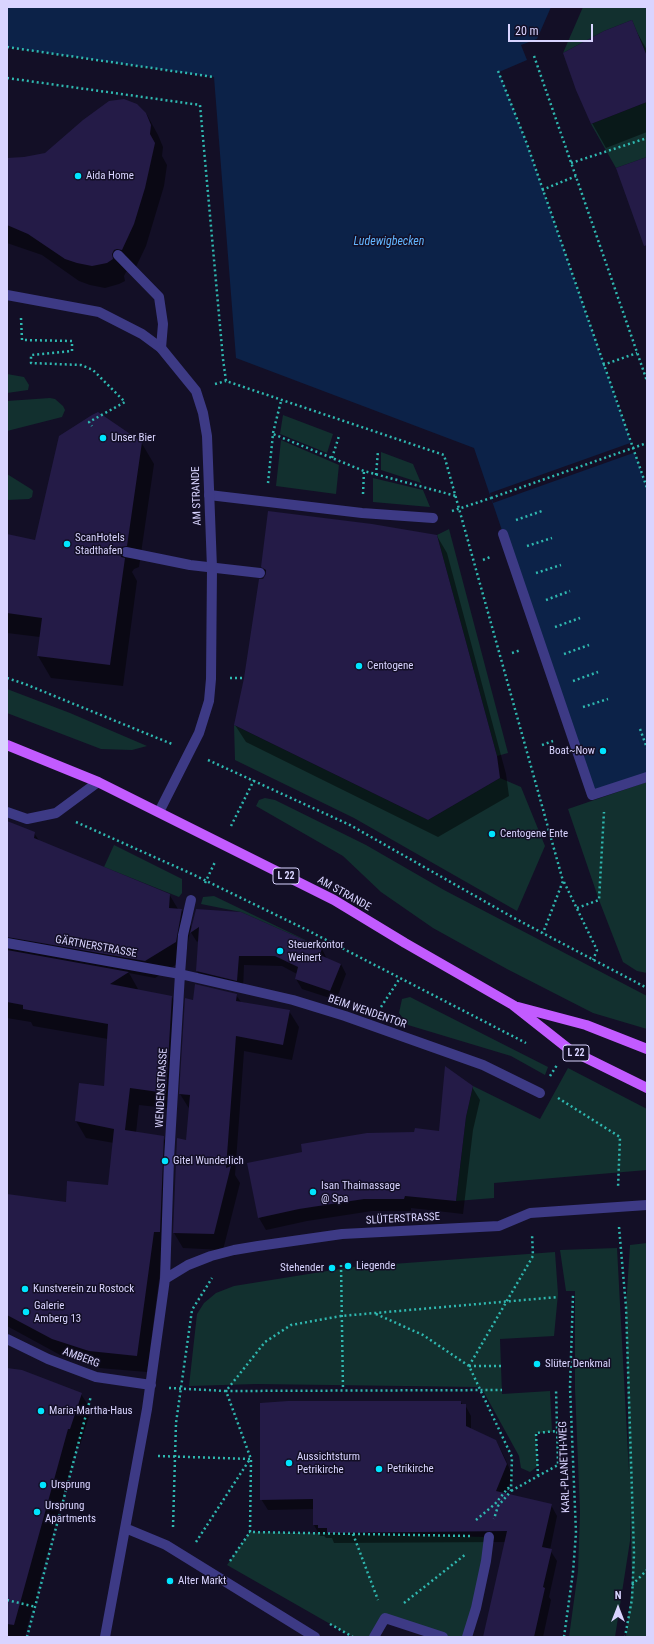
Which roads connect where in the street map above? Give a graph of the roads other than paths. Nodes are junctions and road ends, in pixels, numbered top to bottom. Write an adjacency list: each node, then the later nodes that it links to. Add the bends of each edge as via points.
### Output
1 (118, 255): 3 (street, via 159,297 163,324)
2 (7, 296): 3 (street, AM STRANDE, via 99,312 142,334)
3 (161, 348): 4 (street, AM STRANDE, via 196,392 203,413 207,436)
4 (209, 495): 5 (street, via 362,513); 8 (street, AM STRANDE)
5 (433, 518)
6 (503, 534): 11 (street, via 592,795)
7 (126, 552): 8 (street)
8 (212, 568): 9 (street); 14 (street, AM STRANDE, via 209,701 199,733)
9 (260, 573)
10 (7, 746): 12 (main road, AM STRANDE / L 22)
11 (647, 777)
12 (98, 782): 13 (street, via 56,813 27,819); 14 (main road, AM STRANDE / L 22)
13 (7, 812)
14 (159, 812): 18 (main road, AM STRANDE / L 22, via 334,900)
15 (191, 900): 17 (street, WENDENSTRASSE, via 183,935)
16 (7, 943): 17 (street, GÄRTNERSTRASSE)
17 (180, 974): 21 (street, BEIM WENDENTOR, via 293,1000 371,1025 483,1065); 23 (street, WENDENSTRASSE)
18 (513, 1005): 19 (main road, AM STRANDE / L 22, via 586,1025); 20 (main road, AM STRANDE / L 22, via 570,1050)
19 (647, 1049)
20 (647, 1088)
21 (540, 1093)
22 (647, 1205): 23 (street, SLÜTERSTRASSE, via 530,1213 499,1226 342,1234 234,1250 188,1265)
23 (165, 1279): 25 (street)
24 (7, 1338): 25 (street, AMBERG, via 48,1359 96,1377)
25 (150, 1385): 26 (street)
26 (125, 1528): 28 (street); 29 (street, via 166,1545)
27 (489, 1536): 32 (street, via 476,1608)
28 (105, 1637)
29 (315, 1637)
30 (374, 1637): 31 (street, via 384,1618)
31 (443, 1637)
32 (467, 1637)

